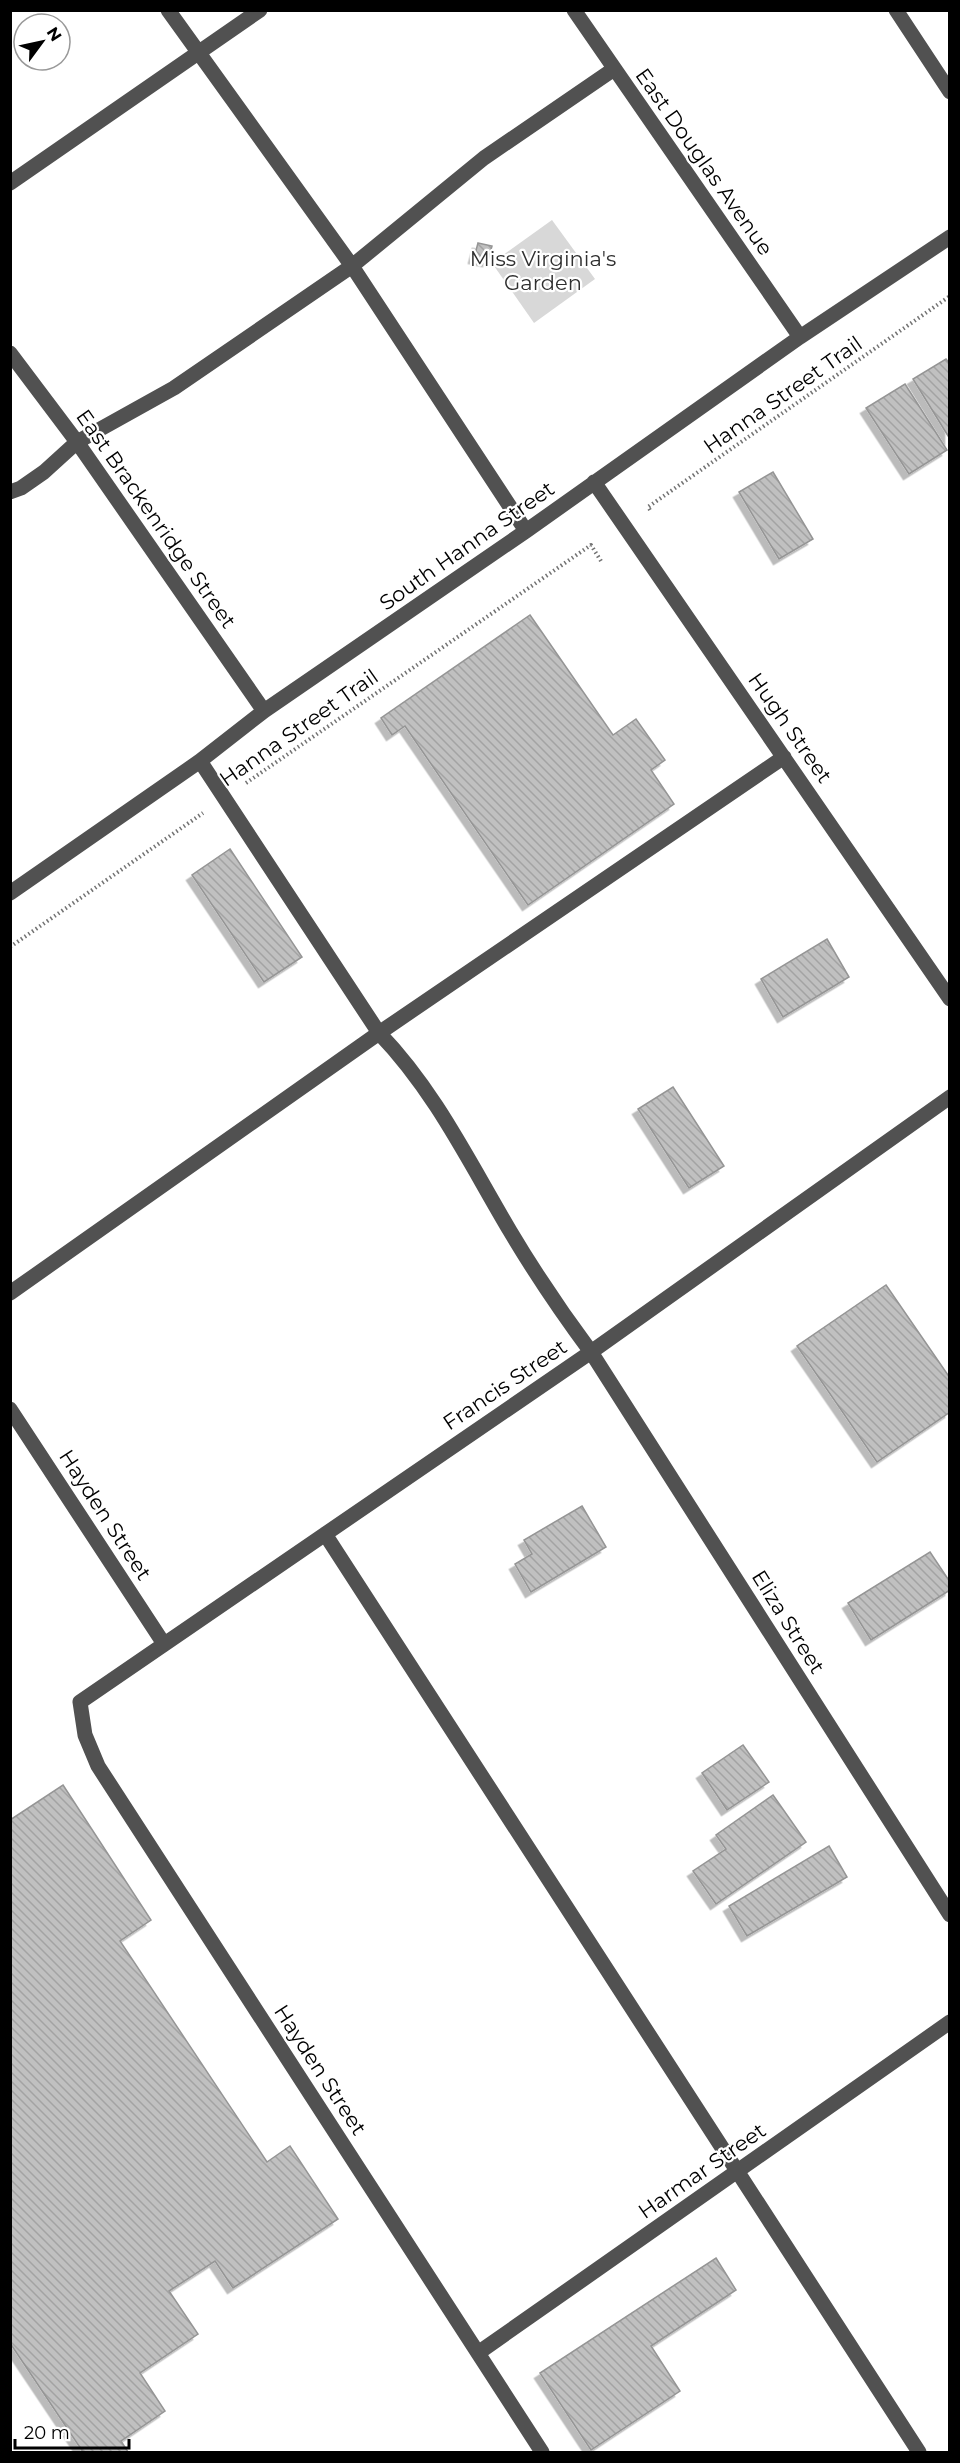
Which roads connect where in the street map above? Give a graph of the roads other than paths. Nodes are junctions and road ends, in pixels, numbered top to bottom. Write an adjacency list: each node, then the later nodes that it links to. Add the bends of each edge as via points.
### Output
1 (168, 10): 5 (street)
2 (260, 10): 5 (street)
3 (574, 10): 6 (street, East Douglas Avenue)
4 (896, 10): 7 (street)
5 (197, 52): 8 (street); 10 (street)
6 (615, 69): 10 (street, via 484,158); 11 (street, East Douglas Avenue)
7 (950, 92)
8 (10, 183)
9 (950, 237): 11 (street, South Hanna Street)
10 (352, 266): 13 (street, via 174,388); 16 (street)
11 (800, 337): 14 (street, South Hanna Street)
12 (10, 353): 13 (street, East Brackenridge Street)
13 (77, 442): 15 (street, via 44,472); 17 (street, East Brackenridge Street)
14 (594, 482): 16 (street, South Hanna Street); 18 (street, Hugh Street)
15 (10, 492)
16 (526, 531): 17 (street, South Hanna Street)
17 (264, 711): 19 (street, South Hanna Street)
18 (784, 757): 21 (street, Hugh Street); 22 (street)
19 (200, 761): 20 (street, South Hanna Street); 22 (street, Eliza Street)
20 (10, 893)
21 (950, 999)
22 (379, 1033): 24 (street); 25 (street, Eliza Street, via 400,1055 454,1131 515,1239)
23 (950, 1097): 25 (street, Francis Street)
24 (10, 1293)
25 (591, 1352): 27 (street, Francis Street); 30 (street, Eliza Street)
26 (10, 1409): 28 (street, Hayden Street)
27 (325, 1534): 28 (street, Francis Street); 32 (street)
28 (164, 1644): 29 (street, Francis Street)
29 (80, 1702): 33 (street, Hayden Street, via 85,1735 99,1766)
30 (950, 1915)
31 (950, 2022): 32 (street, Harmar Street)
32 (738, 2171): 33 (street, Harmar Street); 35 (street)
33 (478, 2353): 34 (street, Hayden Street)
34 (542, 2452)
35 (919, 2452)

